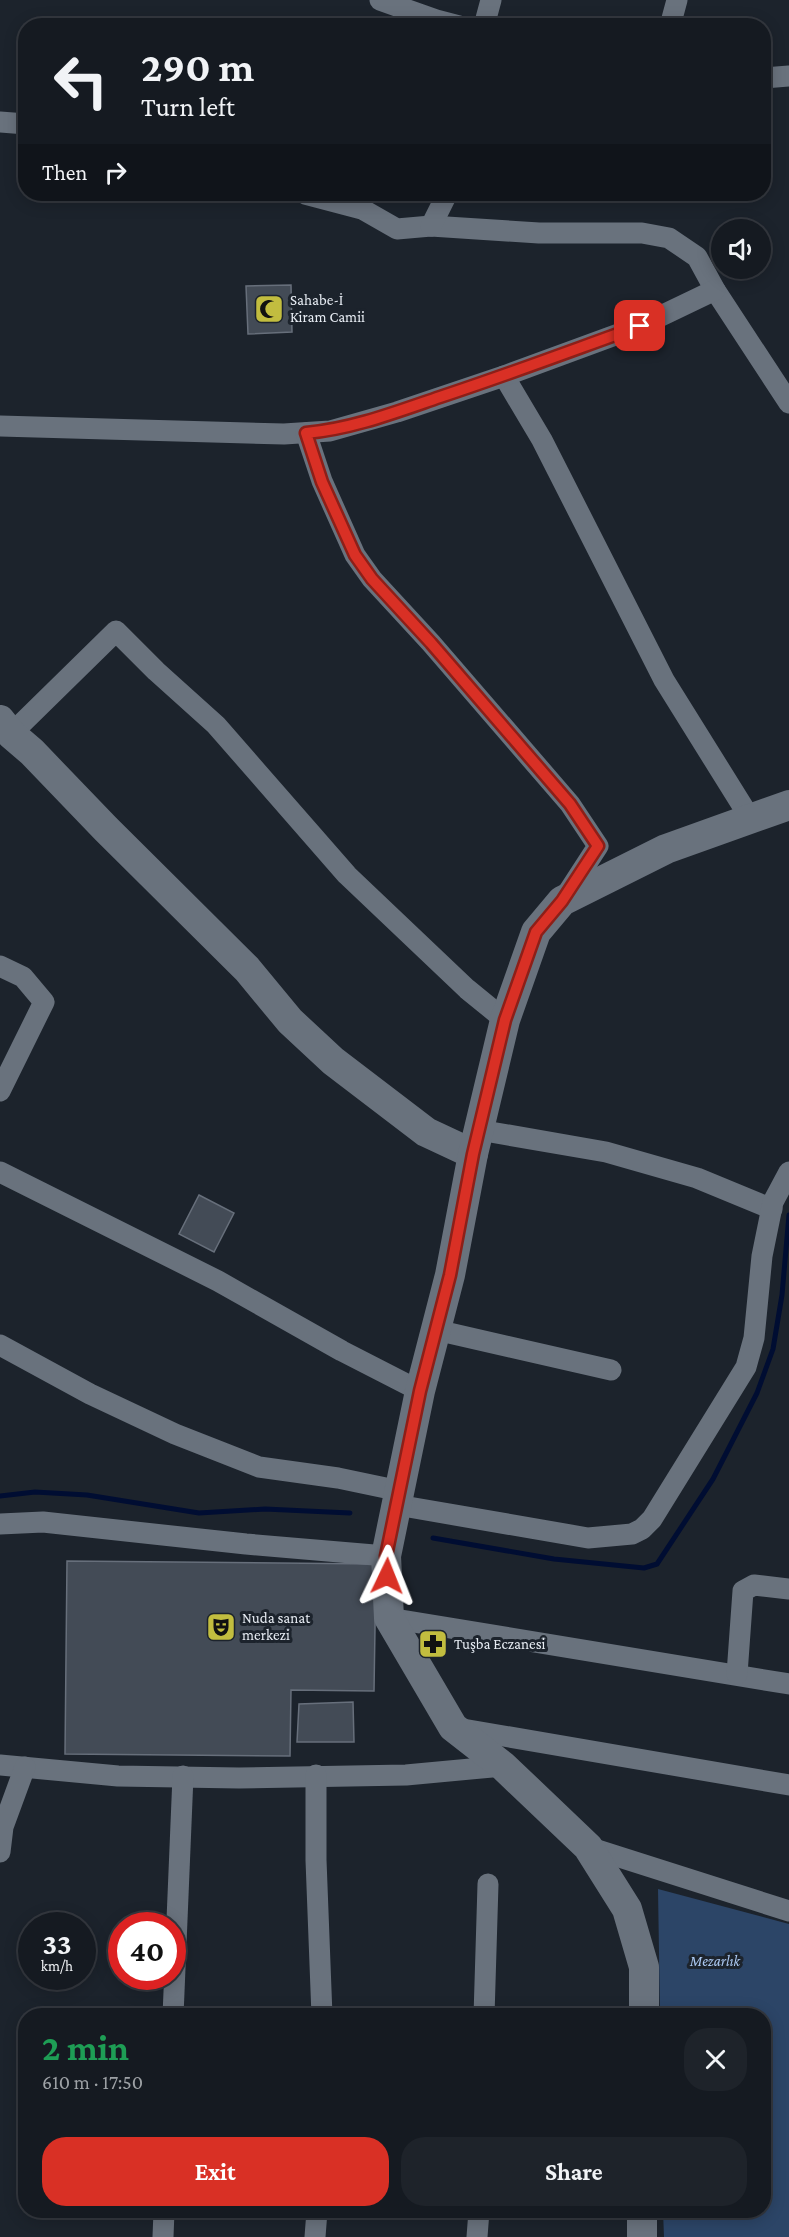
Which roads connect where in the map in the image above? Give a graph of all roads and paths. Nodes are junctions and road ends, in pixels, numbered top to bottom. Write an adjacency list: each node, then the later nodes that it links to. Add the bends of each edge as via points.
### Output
1 (380, 0): 4 (street)
2 (491, 0): 5 (street)
3 (677, 0): 6 (street)
4 (430, 18)
5 (486, 18)
6 (672, 18)
7 (789, 76): 8 (street)
8 (771, 77)
9 (0, 122): 10 (street)
10 (18, 123)
11 (333, 201): 13 (street, via 362,208 397,229)
12 (444, 201): 13 (street)
13 (431, 226): 14 (street, via 539,233 642,233 669,238 697,257)
14 (715, 290): 15 (street, via 640,326); 16 (street)
15 (504, 376): 18 (street, via 398,412 330,431); 21 (street, via 542,440 664,680)
16 (789, 403)
17 (0, 426): 18 (street)
18 (306, 433): 22 (street, via 341,528 372,579 570,804 598,846)
19 (5, 727): 24 (street, via 116,631 216,724 347,875); 26 (street, via 247,969 290,1021 333,1061 426,1132)
20 (789, 805): 21 (street)
21 (750, 818): 22 (street, via 666,849)
22 (562, 901): 24 (street, via 536,932)
23 (0, 966): 25 (street, via 23,977 44,1002)
24 (505, 1020): 26 (street)
25 (0, 1091)
26 (476, 1142): 29 (street, via 606,1152 697,1178); 30 (street)
27 (0, 1172): 33 (street, via 218,1281)
28 (789, 1172): 29 (street)
29 (772, 1209): 34 (street, via 762,1256 754,1338 746,1367 652,1520 642,1529 632,1534 588,1538)
30 (436, 1330): 32 (street); 33 (street)
31 (0, 1345): 34 (street, via 90,1394 258,1467 338,1478)
32 (611, 1370)
33 (420, 1391): 34 (street)
34 (399, 1498): 36 (street)
35 (0, 1524): 36 (street, via 43,1522)
36 (386, 1556): 38 (street)
37 (789, 1589): 39 (street, via 754,1584 743,1591)
38 (389, 1618): 39 (street); 41 (street)
39 (737, 1674): 40 (street)
40 (789, 1684)
41 (453, 1727): 43 (street); 47 (street)
42 (0, 1765): 44 (street)
43 (503, 1766): 45 (street, via 406,1775); 48 (street)
44 (25, 1767): 46 (street, via 118,1776); 49 (street, via 3,1827)
45 (316, 1775): 46 (street); 53 (street)
46 (183, 1776): 52 (street)
47 (789, 1785)
48 (588, 1847): 51 (street); 55 (street, via 627,1909 644,1967)
49 (0, 1852)
50 (488, 1884): 54 (street)
51 (789, 1911)
52 (173, 2008)
53 (322, 2008)
54 (484, 2008)
55 (644, 2008)
56 (164, 2218): 60 (street)
57 (316, 2218): 61 (street)
58 (478, 2218): 62 (street)
59 (642, 2218): 63 (street)
60 (163, 2237)
61 (315, 2237)
62 (477, 2237)
63 (642, 2237)

